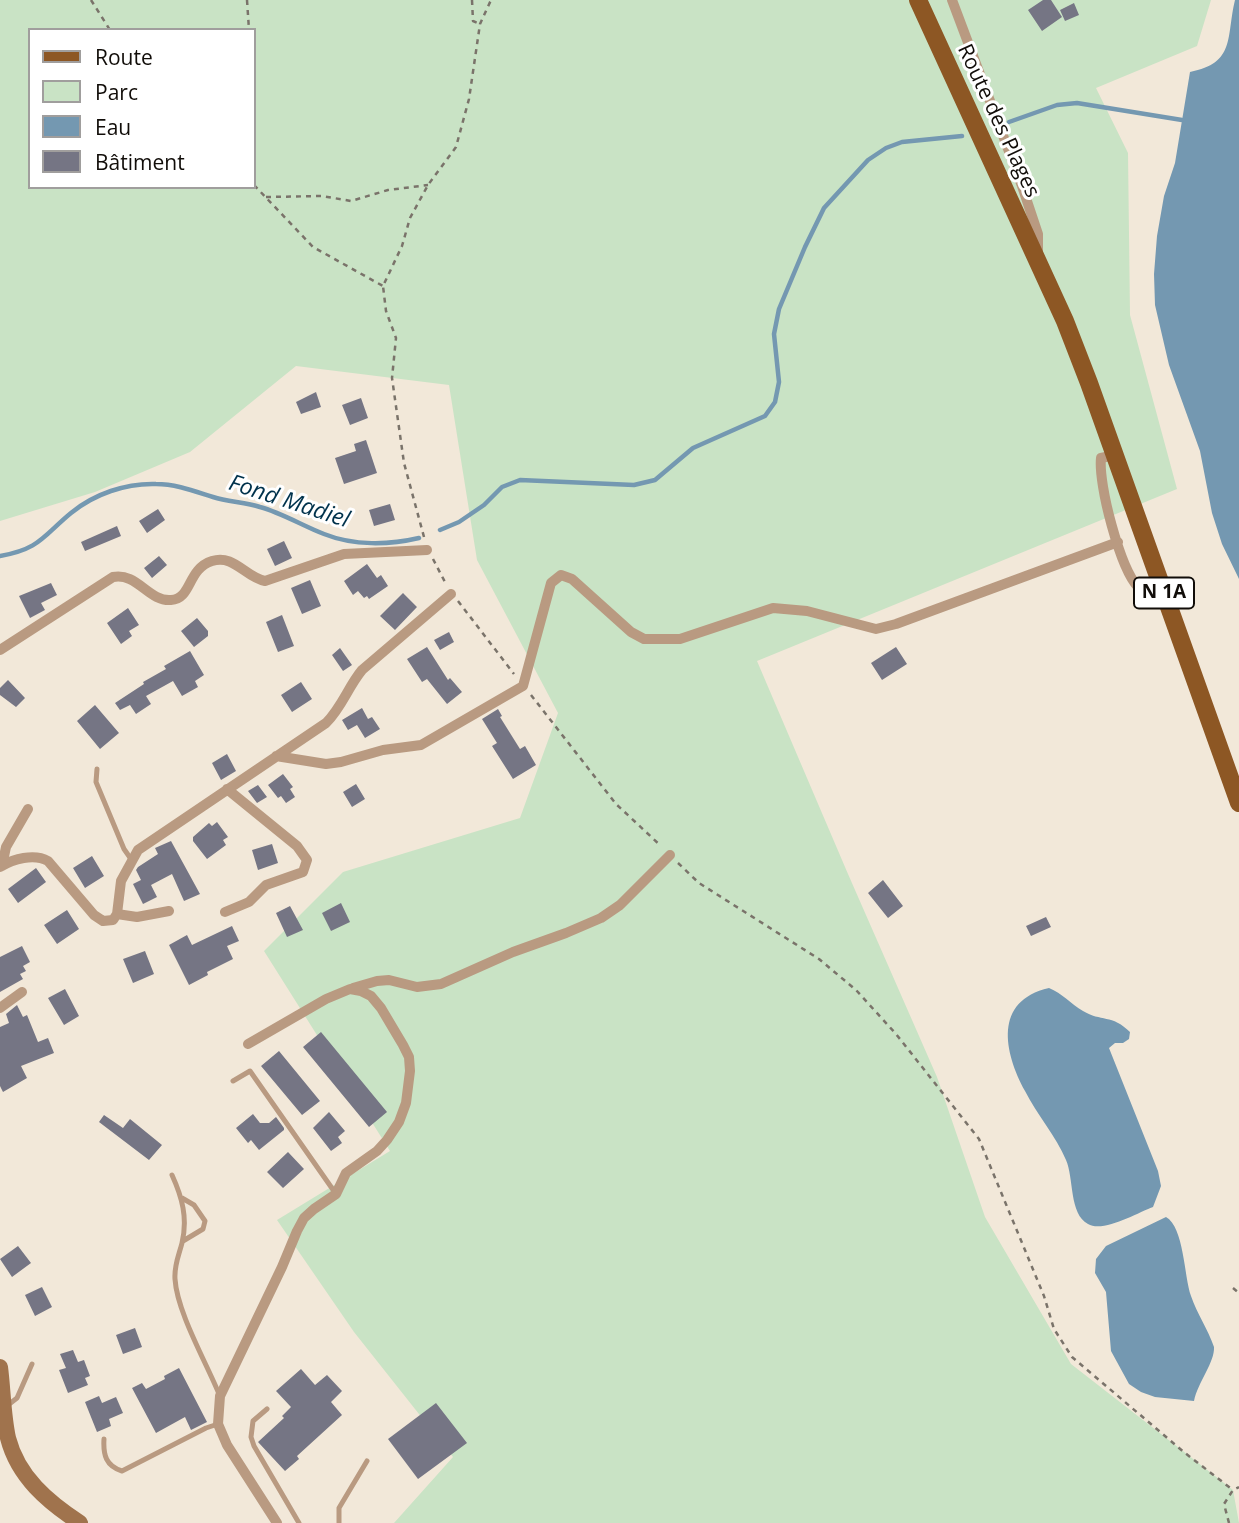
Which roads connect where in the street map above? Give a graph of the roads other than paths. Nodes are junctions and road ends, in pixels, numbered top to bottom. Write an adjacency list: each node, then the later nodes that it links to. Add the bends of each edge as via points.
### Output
1 (918, 0): 3 (main road, Route des Plages / N 1A)
2 (952, 0): 3 (street, Route des Plages, via 1038,234)
3 (1038, 262): 4 (main road, Route des Plages / N 1A)
4 (1115, 455): 5 (street, via 1101,458 1100,473); 7 (main road, N 1A)
5 (1118, 542): 7 (street, via 1122,559 1139,587 1149,593); 10 (street, via 876,629 807,611 773,608 680,639 644,639 572,579 561,575 551,583 523,686 421,746 326,764)
6 (427, 550): 9 (street, via 344,554 265,581 233,562 211,562 195,572 186,593 174,600 161,599 126,576 113,577)
7 (1164, 592): 13 (main road, N 1A)
8 (452, 594): 10 (street, via 362,670 326,723)
9 (0, 650)
10 (276, 757): 12 (street)
11 (97, 768): 16 (lane, via 96,782)
12 (227, 789): 16 (street, via 146,843); 19 (street, via 297,846 307,860 303,872 266,885 249,902)
13 (1239, 803)
14 (28, 809): 17 (street, via 6,847)
15 (670, 855): 21 (street, via 620,905 566,933 441,984 417,987 389,980)
16 (131, 859): 20 (street, via 121,881)
17 (1, 866): 20 (street, via 43,858 100,919 110,921)
18 (169, 911): 20 (street, via 136,917)
19 (225, 912)
20 (117, 914)
21 (350, 989): 24 (street); 27 (street, via 371,996 382,1008 404,1045 410,1071 399,1122 377,1151 346,1173)
22 (22, 992): 23 (street)
23 (0, 1008)
24 (248, 1044)
25 (233, 1081): 27 (lane, via 250,1072)
26 (172, 1175): 28 (lane)
27 (336, 1194): 32 (street, via 301,1224)
28 (182, 1198): 29 (lane); 29 (lane, via 194,1205 205,1221 203,1229)
29 (183, 1241): 32 (lane, via 175,1265 180,1304)
30 (32, 1364): 33 (lane, via 17,1398)
31 (0, 1367): 33 (main road)
32 (220, 1396): 35 (street)
33 (5, 1407): 36 (main road)
34 (267, 1409): 41 (lane, via 253,1421 251,1437)
35 (218, 1424): 37 (lane, via 122,1471 113,1468 103,1454); 40 (street, via 226,1445)
36 (4, 1437): 39 (main road, via 32,1483)
37 (104, 1439)
38 (367, 1461): 42 (lane, via 339,1508)
39 (80, 1523)
40 (277, 1523)
41 (299, 1523)
42 (340, 1523)

